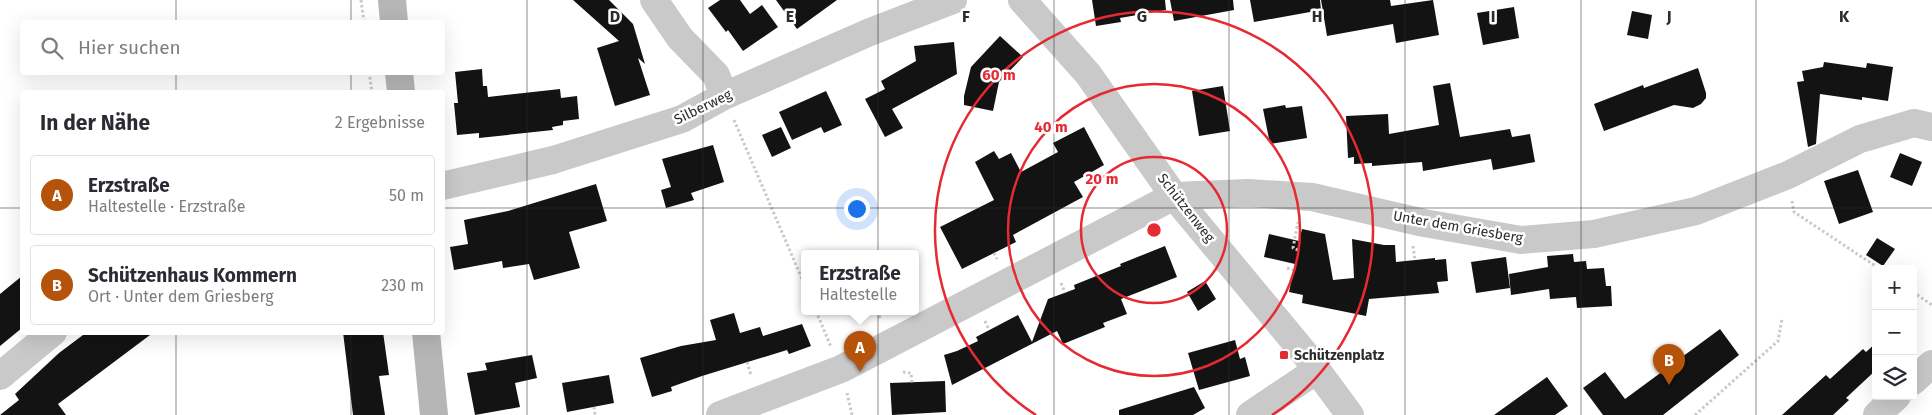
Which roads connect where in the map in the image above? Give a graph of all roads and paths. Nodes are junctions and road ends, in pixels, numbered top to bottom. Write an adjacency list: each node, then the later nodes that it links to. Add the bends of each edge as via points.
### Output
1 (361, 0): 6 (path)
2 (392, 0): 7 (street)
3 (654, 0): 12 (street, via 680,38 716,75)
4 (953, 0): 12 (street, Silberweg, via 870,32)
5 (1022, 0): 16 (street, Schützenweg, via 1088,74)
6 (364, 20)
7 (394, 20)
8 (370, 75): 10 (path)
9 (399, 75): 11 (street)
10 (372, 90)
11 (402, 90)
12 (724, 96): 15 (street, Silberweg, via 673,122 553,160); 24 (path)
13 (1932, 127): 14 (street, Unter dem Griesberg, via 1914,123 1860,139)
14 (1788, 175): 16 (street, Unter dem Griesberg, via 1696,211 1594,234 1521,240 1424,223 1312,197 1248,193); 21 (path, via 1794,212)
15 (445, 185)
16 (1174, 196): 31 (street, Schützenweg); 40 (street, via 841,369)
17 (1300, 215): 18 (path, via 1293,248)
18 (1298, 250)
19 (994, 253): 20 (path)
20 (996, 257)
21 (1874, 265)
22 (1287, 268): 23 (path)
23 (1294, 270)
24 (801, 277)
25 (1917, 295): 26 (path)
26 (1932, 305)
27 (1782, 319): 43 (path, via 1778,341)
28 (49, 335): 33 (street)
29 (426, 335): 38 (street)
30 (1932, 364): 34 (street)
31 (1317, 370): 41 (street); 42 (street, Schützenweg)
32 (903, 372): 35 (path, via 911,373)
33 (0, 376)
34 (1917, 377)
35 (912, 382)
36 (1893, 400): 44 (street)
37 (594, 407): 39 (path)
38 (434, 415)
39 (595, 415)
40 (720, 415)
41 (1250, 415)
42 (1350, 415)
43 (1695, 415)
44 (1876, 415)

